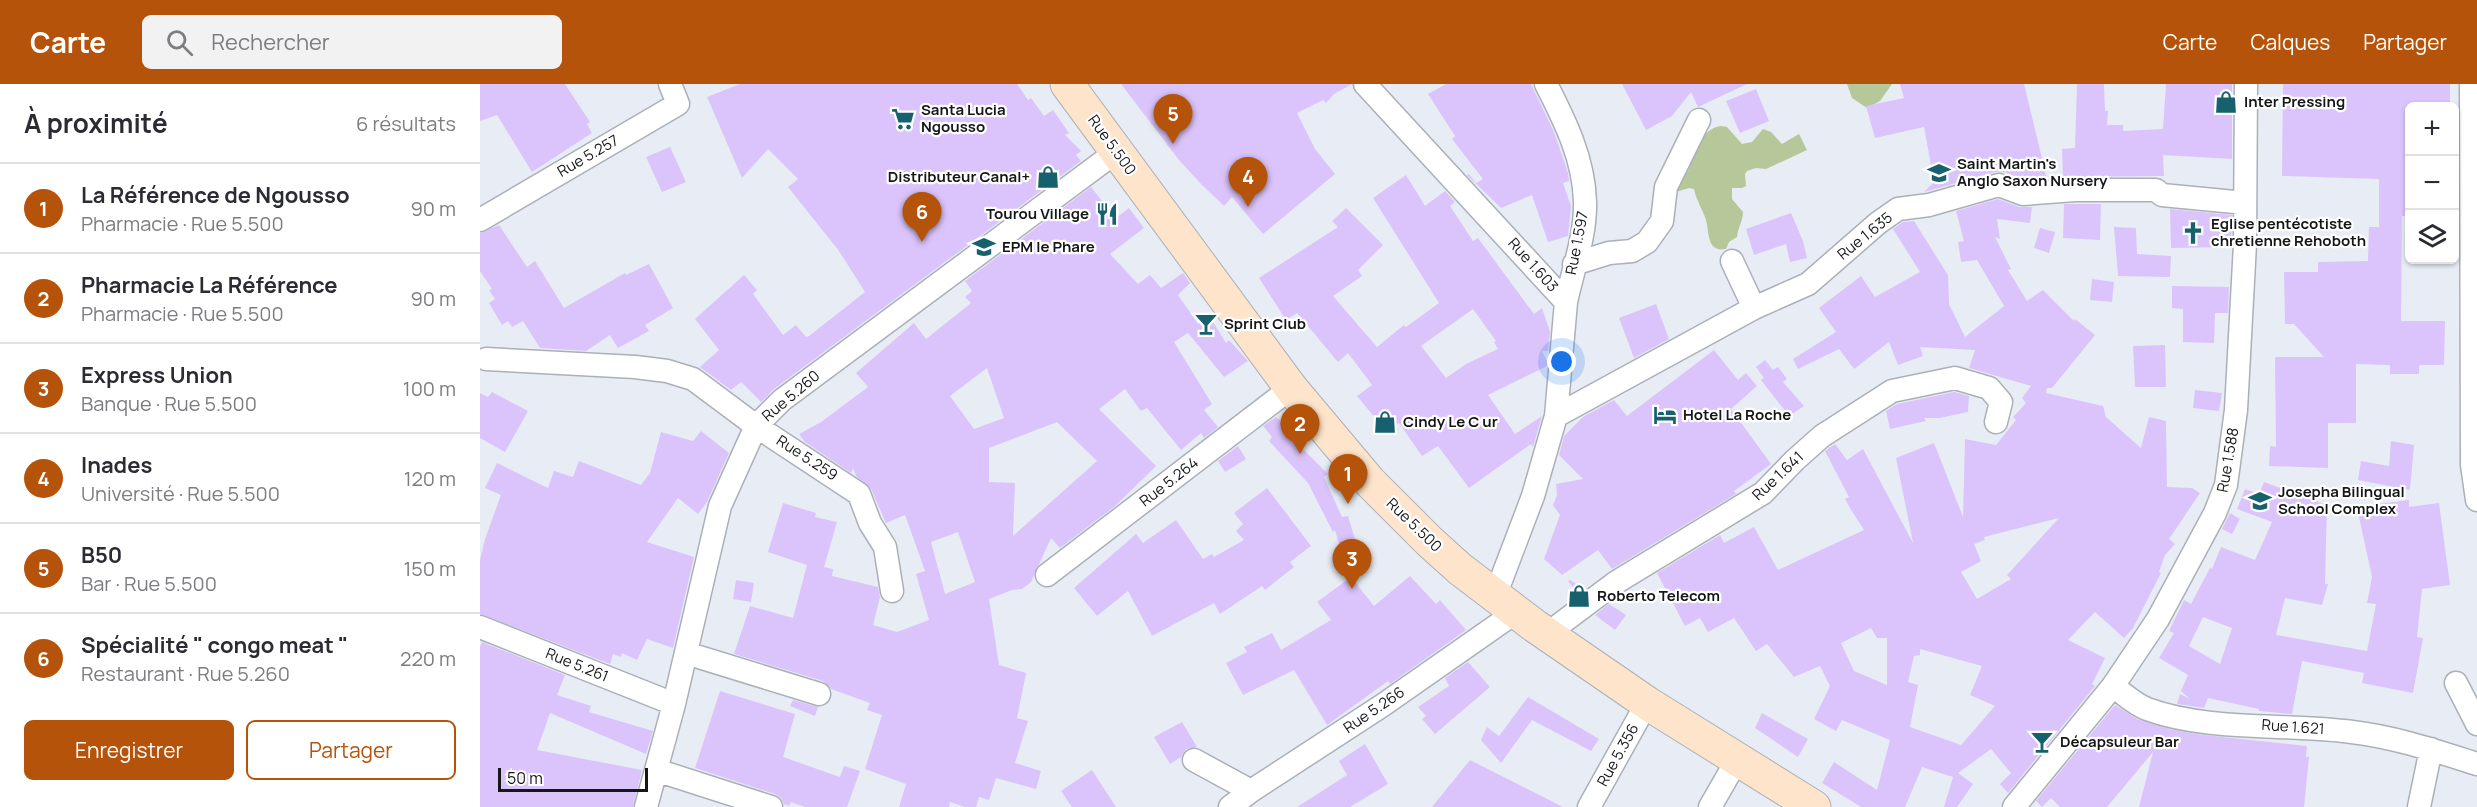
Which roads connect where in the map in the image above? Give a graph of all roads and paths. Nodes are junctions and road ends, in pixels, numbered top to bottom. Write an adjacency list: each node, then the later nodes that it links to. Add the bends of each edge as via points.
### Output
1 (670, 84): 10 (street, Rue 5.257, via 678,104)
2 (1067, 84): 8 (main road, Rue 5.500)
3 (1365, 84): 13 (street, Rue 1.603)
4 (1546, 84): 12 (street, Rue 1.597, via 1580,163 1585,202)
5 (2246, 84): 9 (street, Rue 1.588)
6 (2471, 84): 20 (street, via 2472,465)
7 (1699, 120): 12 (street, via 1666,187 1662,221 1647,242 1632,251 1609,253)
8 (1116, 152): 16 (main road, Rue 5.500); 19 (street, Rue 5.260, via 782,400)
9 (2245, 203): 14 (street, Rue 1.635, via 2162,195 2156,190 2023,194 1999,185 1929,205 1898,209 1808,284); 28 (street, Rue 1.588, via 2236,410 2226,485 2158,619)
10 (480, 220)
11 (1732, 261): 14 (street)
12 (1574, 264): 13 (street, Rue 1.597)
13 (1566, 302): 17 (street, Rue 1.603)
14 (1754, 308): 17 (street, Rue 1.635)
15 (486, 359): 19 (street, Rue 5.259, via 668,371 693,379)
16 (1291, 388): 21 (street, Rue 5.264); 23 (main road, Rue 5.500, via 1370,482 1429,541)
17 (1556, 416): 23 (street, Rue 1.603)
18 (1996, 422): 25 (street, Rue 1.641, via 2001,402 1989,388 1963,380 1954,378 1893,391 1822,436 1763,493 1616,583)
19 (756, 426): 22 (street, Rue 5.259, via 859,494 885,547); 26 (street, Rue 5.260, via 720,506)
20 (2477, 500)
21 (1047, 575)
22 (892, 591)
23 (1506, 604): 25 (main road, Rue 5.500); 38 (street, Rue 5.266, via 1383,705)
24 (480, 627): 31 (street, Rue 5.261)
25 (1547, 634): 30 (main road, Rue 5.500)
26 (686, 653): 29 (street); 31 (street, Rue 5.260)
27 (2456, 683): 32 (street)
28 (2113, 686): 33 (street, Rue 1.621, via 2140,705 2171,715 2214,723 2353,732); 45 (street, Rue 1.588)
29 (819, 694)
30 (1647, 703): 35 (main road, Rue 5.500); 42 (street, Rue 5.356)
31 (674, 704): 37 (street, Rue 5.260)
32 (2477, 724)
33 (2431, 749): 36 (street, Rue 1.621); 46 (street)
34 (1194, 760): 38 (street)
35 (1737, 760): 43 (street); 44 (main road, Rue 5.500)
36 (2477, 764)
37 (656, 770): 39 (street, Rue 5.260); 40 (street)
38 (1251, 791): 41 (street, Rue 5.266)
39 (646, 807)
40 (771, 807)
41 (1230, 807)
42 (1589, 807)
43 (1710, 807)
44 (1814, 807)
45 (2014, 807)
46 (2419, 807)

